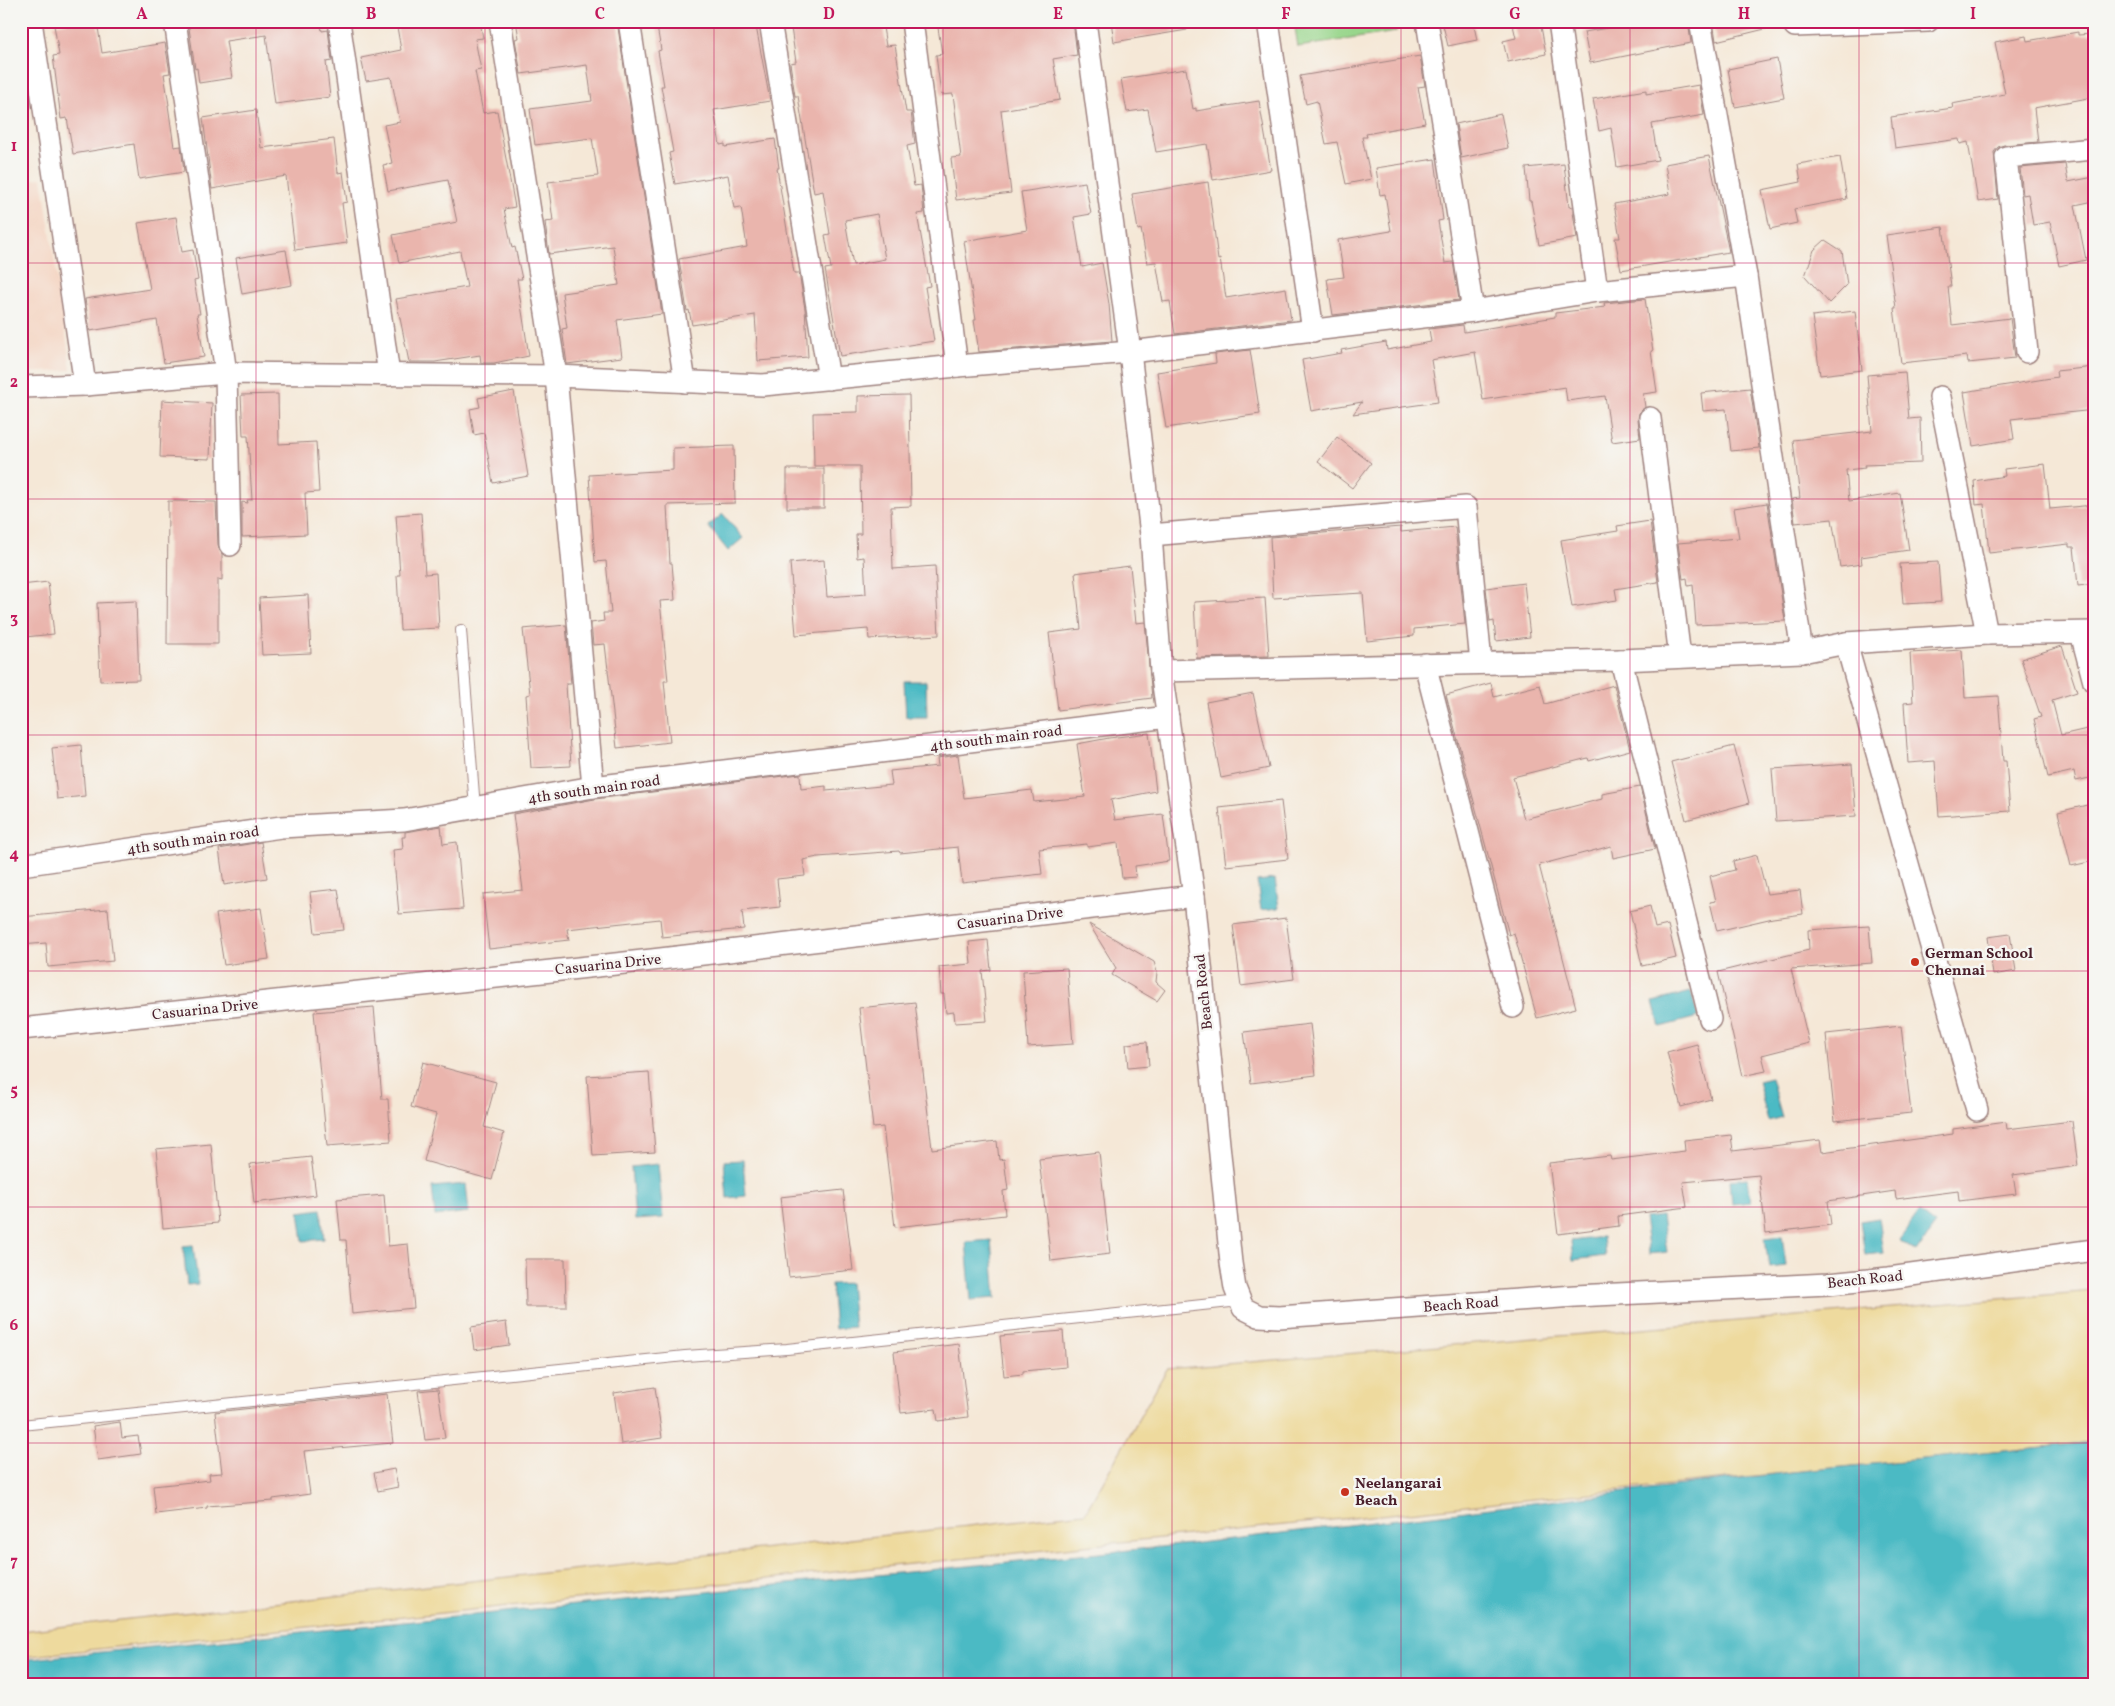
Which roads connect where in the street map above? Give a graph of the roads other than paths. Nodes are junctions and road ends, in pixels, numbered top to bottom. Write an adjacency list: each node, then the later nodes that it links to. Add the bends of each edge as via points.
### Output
1 (30, 21): 28 (street)
2 (175, 21): 23 (street)
3 (339, 21): 24 (street)
4 (500, 21): 25 (street)
5 (629, 21): 27 (street)
6 (770, 21): 26 (street)
7 (912, 21): 22 (street)
8 (1085, 21): 20 (street, Beach Road)
9 (1268, 21): 19 (street)
10 (1427, 21): 18 (street)
11 (1560, 21): 17 (street)
12 (1700, 21): 16 (street)
13 (1928, 21): 14 (street)
14 (1795, 26)
15 (2094, 149): 21 (street, via 2006,157)
16 (1746, 276): 17 (street); 38 (street)
17 (1597, 291): 18 (street)
18 (1473, 311): 19 (street)
19 (1313, 331): 20 (street)
20 (1130, 352): 22 (street); 32 (street, Beach Road)
21 (2027, 352)
22 (958, 366): 26 (street)
23 (226, 372): 24 (street); 28 (street); 33 (street)
24 (389, 375): 25 (street)
25 (556, 376): 27 (street); 46 (street)
26 (828, 379): 27 (street, via 763,385)
27 (685, 382)
28 (85, 385): 29 (street)
29 (21, 388)
30 (1940, 397): 36 (street)
31 (1650, 418): 39 (street)
32 (1151, 535): 41 (street, via 1466,507); 43 (street, Beach Road)
33 (230, 545)
34 (461, 630): 47 (lane)
35 (2087, 632): 36 (street); 44 (street)
36 (1987, 634): 37 (street)
37 (1846, 643): 38 (street); 53 (street)
38 (1802, 652): 39 (street)
39 (1680, 657): 40 (street)
40 (1621, 660): 41 (street); 51 (street)
41 (1481, 663): 42 (street)
42 (1425, 664): 43 (street); 50 (street)
43 (1161, 671): 45 (street, Beach Road)
44 (2094, 682)
45 (1168, 717): 46 (street, 4th south main road); 49 (street, Beach Road)
46 (593, 787): 47 (street, 4th south main road)
47 (474, 808): 48 (street, 4th south main road, via 404,820 280,827)
48 (21, 865)
49 (1194, 896): 52 (street, Casuarina Drive); 55 (street, Beach Road, via 1231,1263)
50 (1513, 1007)
51 (1710, 1019)
52 (21, 1029)
53 (1978, 1110)
54 (2094, 1250): 55 (street, Beach Road, via 1828,1284 1584,1296 1279,1317 1253,1314 1243,1308)
55 (1240, 1301): 56 (lane)
56 (21, 1425)

